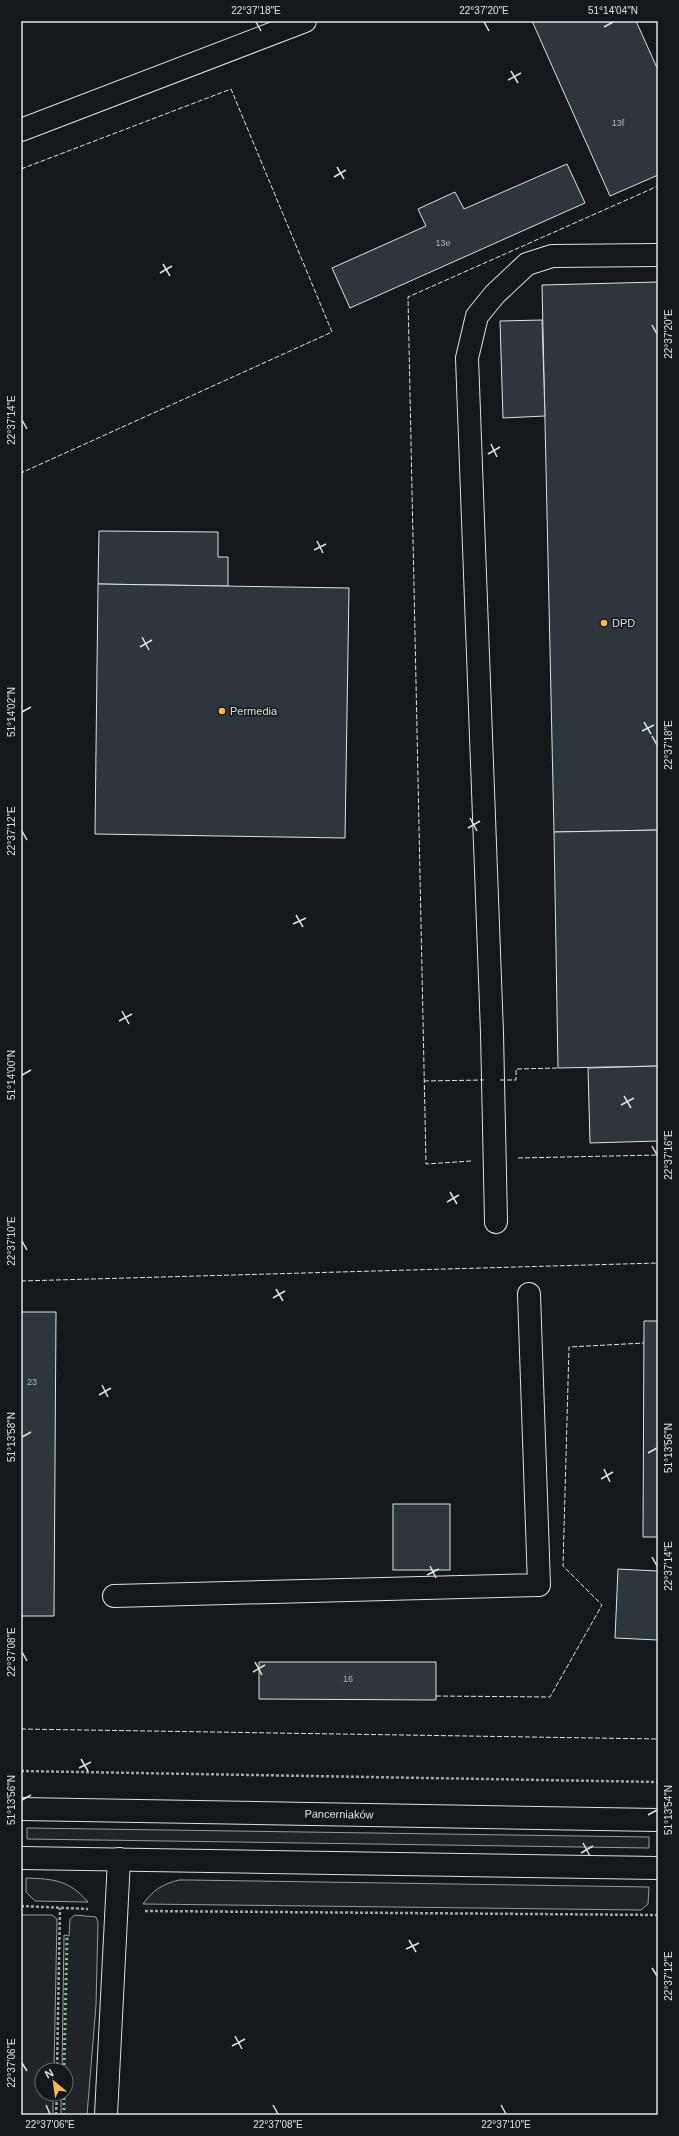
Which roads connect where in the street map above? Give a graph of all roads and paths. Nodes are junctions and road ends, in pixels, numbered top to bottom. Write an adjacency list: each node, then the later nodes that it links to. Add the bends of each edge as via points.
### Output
1 (305, 21): 2 (street)
2 (21, 130)
3 (658, 254): 4 (street, via 552,256 527,264 495,294 477,316 467,358 489,946)
4 (496, 1222)
5 (529, 1294): 6 (street, via 539,1585)
6 (114, 1596)
7 (21, 1771): 8 (path)
8 (658, 1782)
9 (21, 1809): 10 (street, Pancerniaków)
10 (658, 1820)
11 (21, 1858): 12 (street)
12 (119, 1859): 13 (street); 16 (street)
13 (658, 1868)
14 (21, 1906): 15 (path)
15 (60, 1908): 16 (path); 18 (path)
16 (117, 1910): 17 (path); 21 (street)
17 (658, 1915)
18 (57, 2062)
19 (57, 2102): 20 (path)
20 (56, 2115)
21 (106, 2115)

